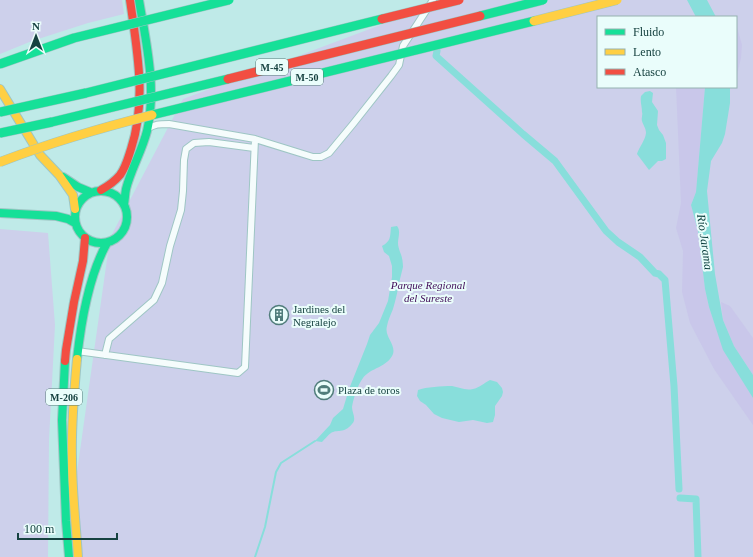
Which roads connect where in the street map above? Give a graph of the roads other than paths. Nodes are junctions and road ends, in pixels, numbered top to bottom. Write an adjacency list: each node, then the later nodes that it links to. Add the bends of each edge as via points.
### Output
1 (130, 0): 19 (main road, via 138,53 139,119 124,170)
2 (139, 0): 10 (main road, M-206, via 148,51)
3 (229, 0): 8 (main road, bridge, via 74,38)
4 (433, 0): 15 (street, via 403,46 395,70 329,153 313,157)
5 (459, 0): 11 (main road, M-45, bridge)
6 (543, 0): 14 (main road, M-45, bridge)
7 (617, 0): 17 (main road, M-50, bridge, via 117,124)
8 (0, 64)
9 (0, 89): 18 (main road, via 40,155)
10 (150, 102): 12 (street, via 155,114); 13 (main road, M-206)
11 (0, 112)
12 (169, 124): 13 (street, via 158,124); 15 (street)
13 (147, 129): 21 (main road, M-206, via 127,187)
14 (0, 133)
15 (255, 140): 16 (street)
16 (254, 148): 28 (street, via 209,142 194,143 186,149 181,210 162,283 154,300 109,339); 28 (street, via 245,367 238,373)
17 (0, 162)
18 (59, 175): 20 (main road); 22 (main road, via 72,195)
19 (101, 190): 20 (main road); 21 (main road, via 117,195)
20 (90, 192): 22 (main road, via 81,199)
21 (124, 204): 26 (main road, M-206, via 128,217 125,229 119,237)
22 (75, 209): 24 (main road)
23 (0, 214): 24 (main road, via 56,216)
24 (75, 223): 25 (main road)
25 (85, 238): 26 (main road); 29 (main road, M-206, via 66,350 62,420)
26 (107, 243): 27 (main road, M-206, via 92,279)
27 (77, 351): 28 (street); 30 (main road, M-206, via 72,454)
28 (105, 355)
29 (69, 557)
30 (78, 557)

